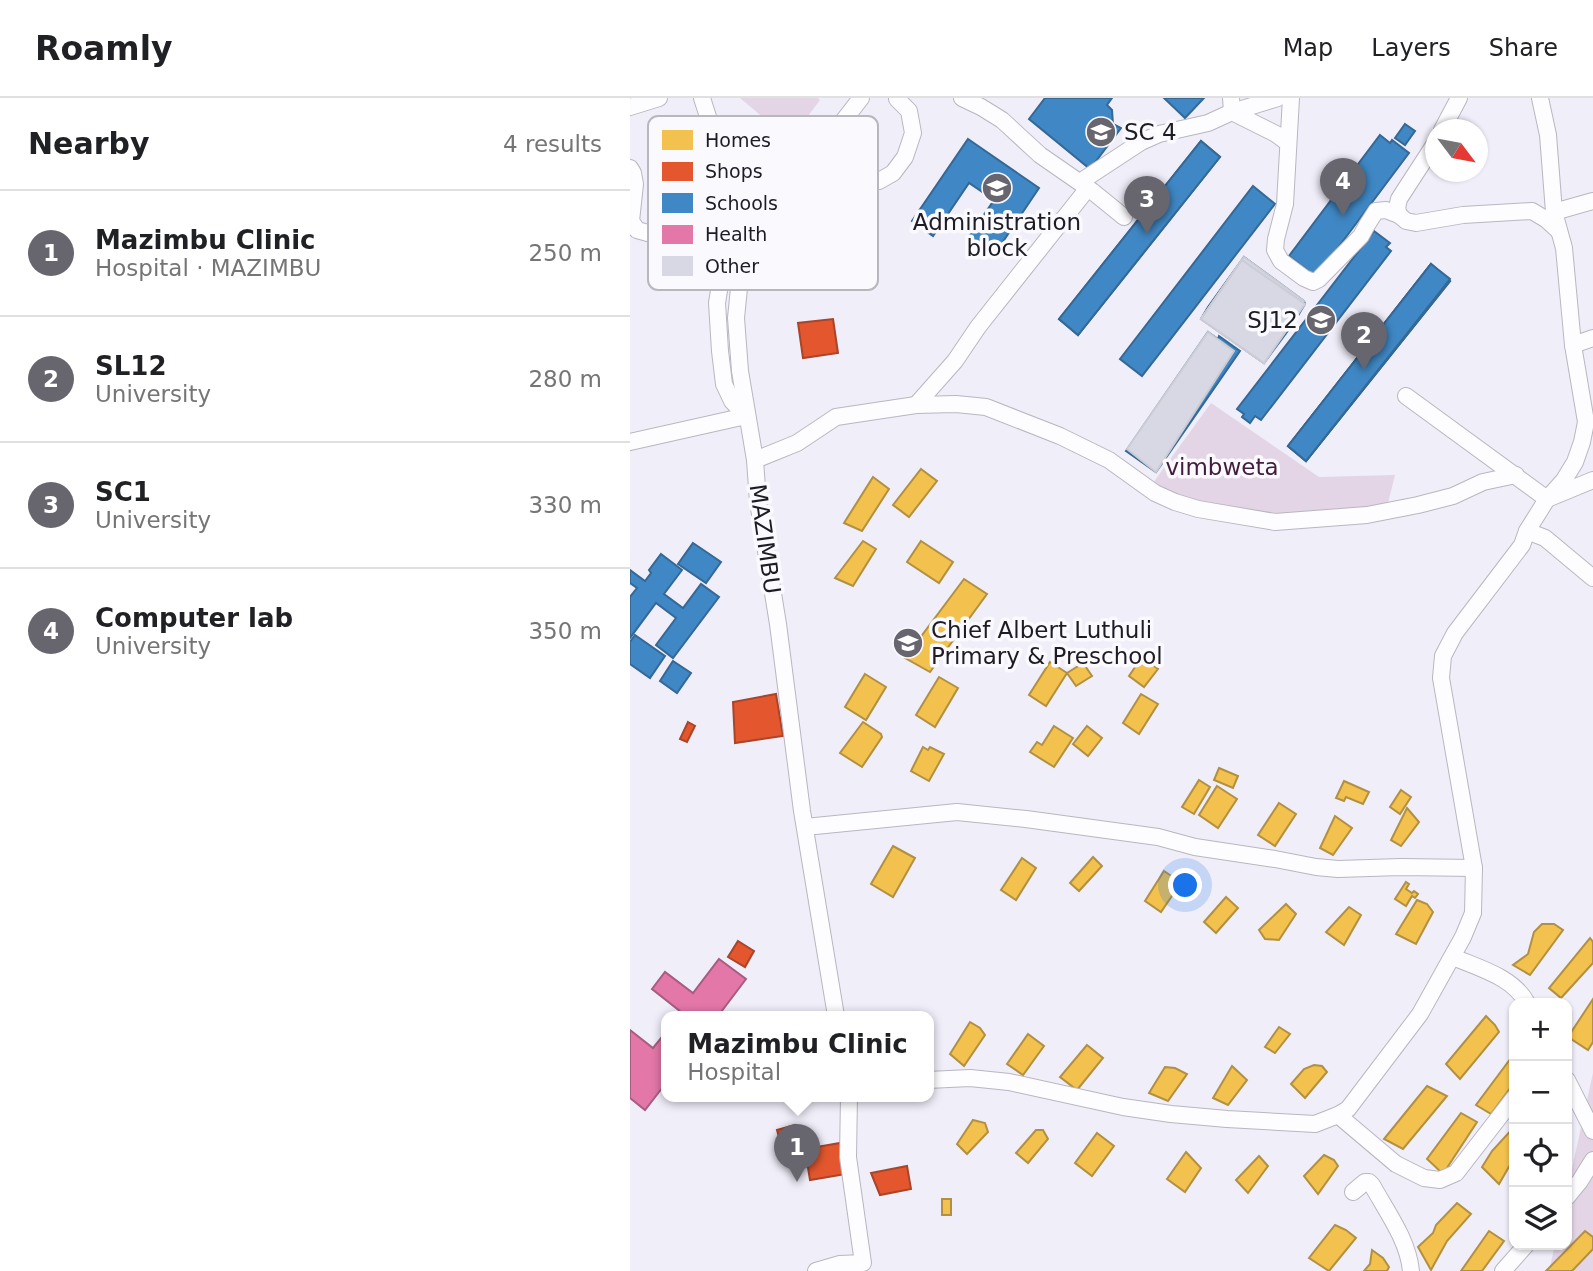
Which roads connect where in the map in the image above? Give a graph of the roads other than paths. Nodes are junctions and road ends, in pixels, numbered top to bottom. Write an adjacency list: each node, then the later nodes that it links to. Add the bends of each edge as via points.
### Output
1 (659, 98): 12 (street)
2 (702, 98): 13 (street)
3 (861, 98): 14 (street, MAZIMBU)
4 (916, 98): 10 (street)
5 (962, 98): 20 (street, via 1002,120 1040,155)
6 (1278, 98): 11 (street)
7 (1291, 98): 16 (street)
8 (1459, 98): 15 (street)
9 (1540, 98): 22 (street)
10 (894, 99): 19 (street, via 909,111 914,133 893,173)
11 (1231, 105): 16 (street); 20 (street, via 1208,123 1141,142)
12 (630, 107)
13 (708, 116)
14 (847, 116)
15 (1448, 119)
16 (1288, 143): 24 (street, via 1285,204 1275,250 1281,261 1304,278 1320,279 1362,236 1376,211)
17 (1425, 159): 24 (street, via 1399,199)
18 (630, 168): 26 (street, via 635,184)
19 (878, 181)
20 (1084, 185): 25 (street); 34 (street, via 955,361)
21 (1593, 201): 22 (street)
22 (1554, 208): 23 (street); 27 (street)
23 (1532, 211): 24 (street, via 1416,222); 27 (street)
24 (1399, 215)
25 (1124, 217)
26 (631, 221): 28 (street, via 637,230)
27 (1559, 231): 32 (street)
28 (648, 233)
29 (719, 290): 35 (street, via 724,384)
30 (739, 290): 35 (street, MAZIMBU, via 736,318)
31 (1593, 338): 32 (street)
32 (1573, 345): 40 (street, via 1586,422 1575,462)
33 (1406, 396): 38 (street)
34 (916, 405): 37 (street, via 836,417 797,443); 38 (street, via 986,407 1109,460 1175,502 1275,522 1367,515 1459,494 1483,482)
35 (746, 416): 36 (street); 37 (street, MAZIMBU)
36 (630, 442)
37 (755, 460): 43 (street, MAZIMBU)
38 (1516, 475): 40 (street)
39 (1593, 481): 40 (street)
40 (1547, 499): 41 (street)
41 (1527, 531): 42 (street, via 1545,538); 44 (street, via 1522,545 1455,633 1441,665)
42 (1593, 578)
43 (804, 827): 44 (street, via 957,812 1158,837 1316,867); 47 (street, MAZIMBU)
44 (1474, 868): 45 (street, via 1473,913)
45 (1453, 957): 46 (street, via 1496,975); 52 (street, via 1420,1014)
46 (1524, 998)
47 (835, 1011)
48 (934, 1080): 52 (street, via 1009,1082 1123,1107 1227,1119 1315,1124)
49 (1572, 1090): 53 (street)
50 (849, 1102): 58 (street, via 848,1157)
51 (1509, 1104): 52 (street, via 1456,1173 1440,1180 1424,1178 1396,1164)
52 (1338, 1115)
53 (1593, 1131)
54 (1593, 1160): 55 (street)
55 (1572, 1191)
56 (1353, 1192): 60 (street, via 1365,1182 1372,1185 1395,1225)
57 (1522, 1250): 61 (street)
58 (863, 1267): 59 (street, via 840,1264)
59 (816, 1271)
60 (1411, 1271)
61 (1503, 1271)

